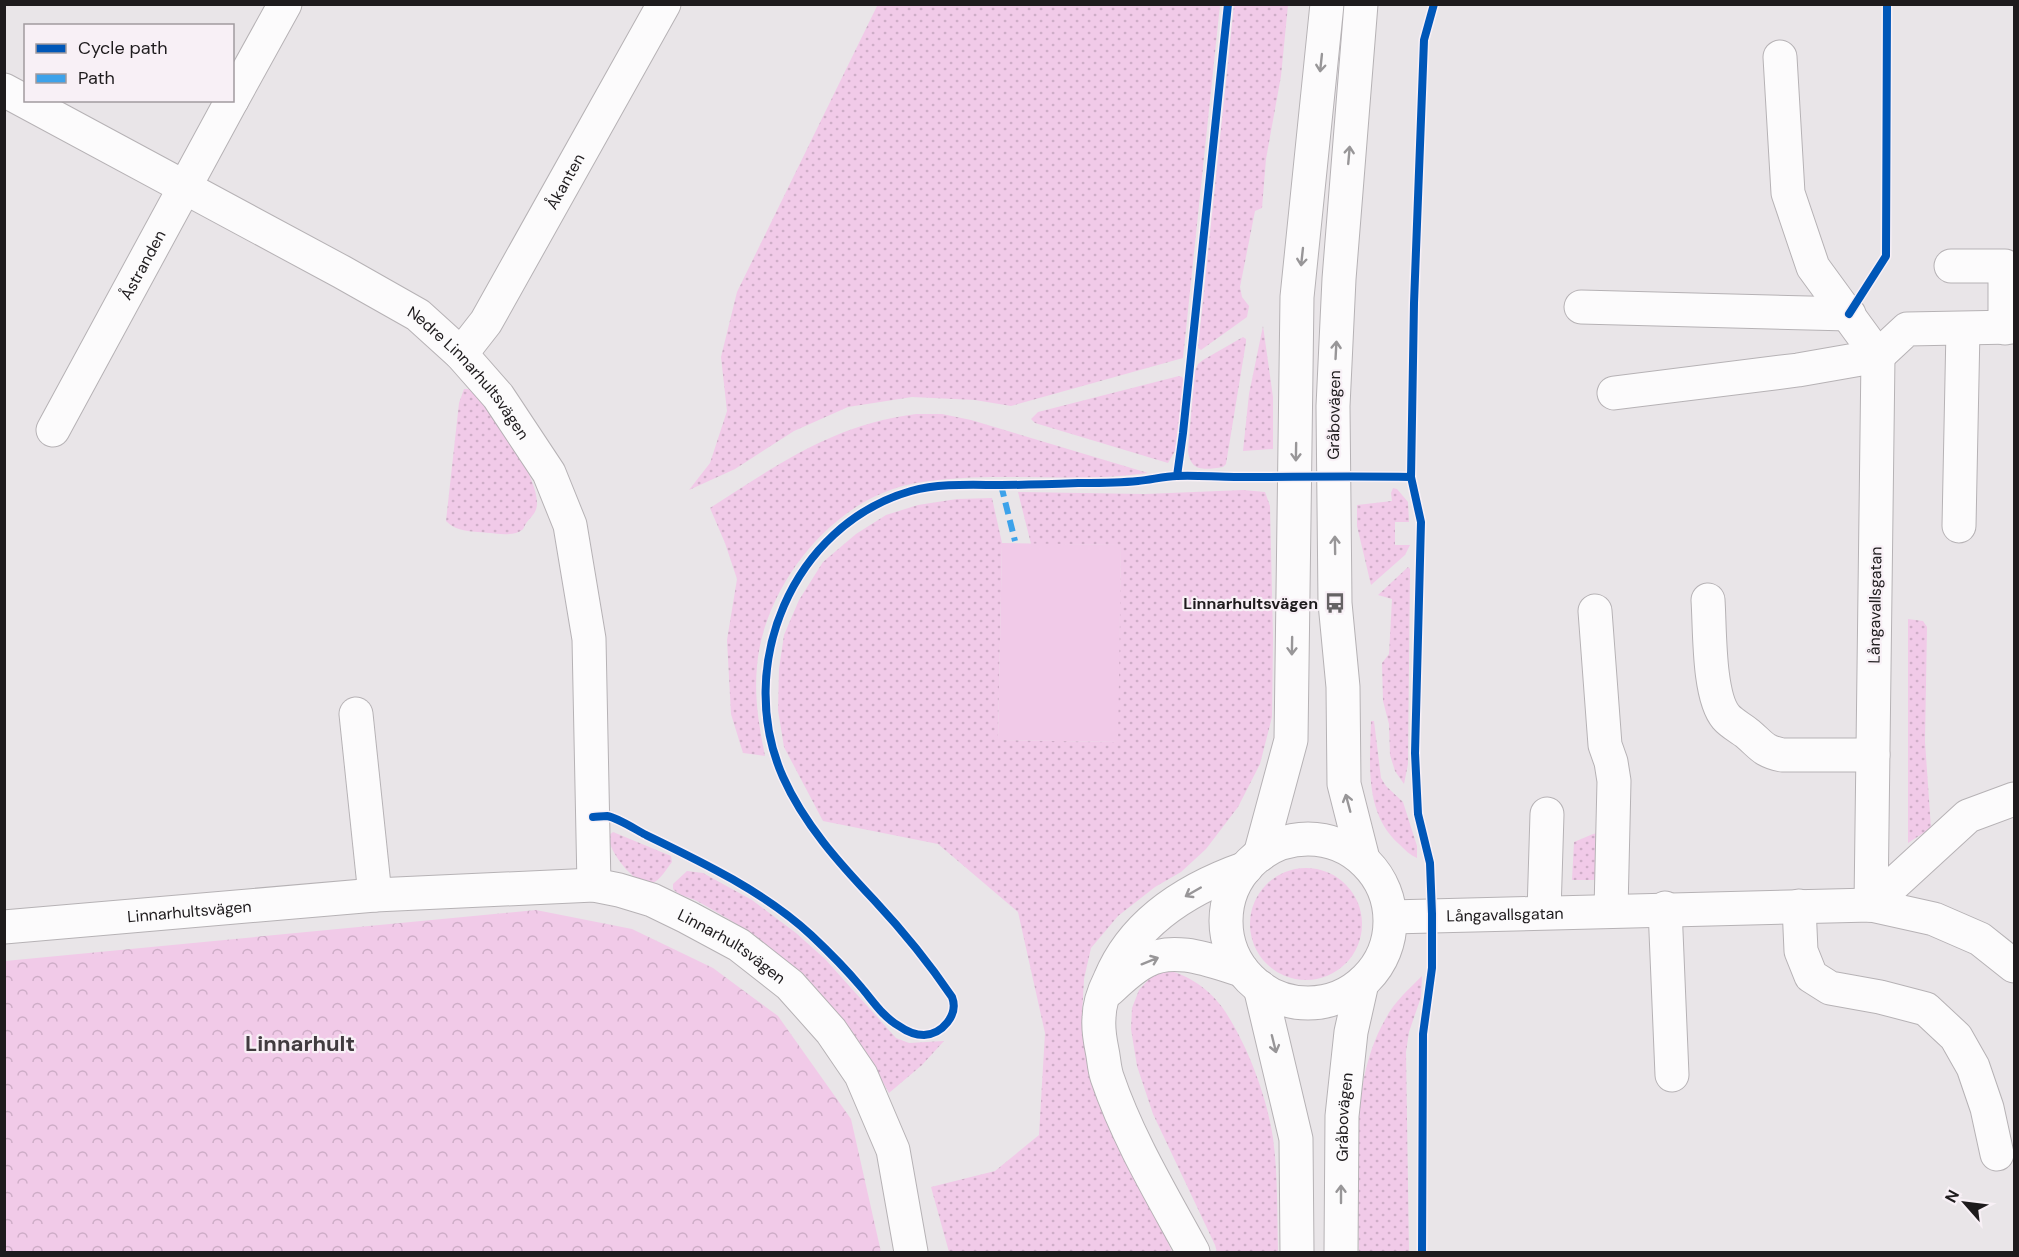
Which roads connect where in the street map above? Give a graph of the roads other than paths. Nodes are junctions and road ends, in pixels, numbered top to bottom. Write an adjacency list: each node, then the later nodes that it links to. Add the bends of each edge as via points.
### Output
1 (285, 4): 7 (street, Åstranden)
2 (664, 4): 17 (street, Åkanten, via 486,322)
3 (1327, 4): 29 (street, one-way to 29, via 1298,297 1291,740)
4 (1361, 4): 28 (street, Gråbovägen, one-way to 4, via 1344,784 1343,687 1335,603 1333,406)
5 (1780, 57): 14 (street, via 1788,193 1813,267)
6 (4, 90): 8 (street, Nedre Linnarhultsvägen)
7 (234, 96)
8 (24, 101)
9 (27, 102): 11 (street, Nedre Linnarhultsvägen)
10 (231, 102): 11 (street, Åstranden)
11 (185, 186): 17 (street, Nedre Linnarhultsvägen, via 418,315); 20 (street, Åstranden)
12 (1951, 266): 15 (street, via 2006,266)
13 (1581, 307): 14 (street)
14 (1850, 314): 18 (street)
15 (2010, 328): 16 (street)
16 (1963, 329): 18 (street, via 1907,330); 21 (street)
17 (461, 354): 30 (street, Nedre Linnarhultsvägen, via 498,396 549,473 570,525 589,639)
18 (1878, 356): 19 (street); 25 (street, Långavallsgatan)
19 (1614, 393)
20 (53, 430)
21 (1959, 526)
22 (1708, 600): 25 (street, via 1713,683 1726,718 1768,752)
23 (1595, 611): 35 (street, via 1605,745 1614,781)
24 (356, 714): 31 (street)
25 (1873, 755): 32 (street, Långavallsgatan)
26 (2014, 799): 32 (street, via 1968,816)
27 (1547, 813): 36 (street)
28 (1363, 859): 29 (street, Gråbovägen, via 1331,842 1313,839 1276,845); 37 (street, Gråbovägen, via 1382,885)
29 (1253, 861): 40 (street, via 1232,891 1226,918 1230,945); 42 (street, one-way to 42, via 1155,916 1118,959)
30 (594, 885): 31 (street, Linnarhultsvägen); 45 (street, Linnarhultsvägen, via 651,900 739,945 790,985 831,1031 861,1075 893,1150)
31 (375, 896): 38 (street, Linnarhultsvägen)
32 (1871, 905): 33 (street, Långavallsgatan); 39 (street, Långavallsgatan, via 1934,919 1980,939)
33 (1799, 906): 34 (street, Långavallsgatan); 44 (street, via 1801,951 1811,976 1830,988 1926,1009 1956,1037 1973,1067)
34 (1665, 908): 35 (street, Långavallsgatan); 43 (street)
35 (1611, 910): 36 (street, Långavallsgatan)
36 (1544, 912): 37 (street, Långavallsgatan)
37 (1390, 917): 41 (street, Gråbovägen, via 1384,953)
38 (4, 927)
39 (2014, 966)
40 (1251, 978): 41 (street, Gråbovägen, via 1273,995 1304,1003 1335,999); 42 (street, one-way to 40, via 1148,959 1168,955 1190,955); 47 (street, one-way to 47, via 1296,1139)
41 (1362, 983): 48 (street, Gråbovägen, one-way to 41, via 1342,1116 1351,1032)
42 (1103, 995): 46 (street, via 1098,1017 1106,1075 1144,1164)
43 (1672, 1075)
44 (1997, 1154)
45 (911, 1252)
46 (1193, 1252)
47 (1297, 1252)
48 (1341, 1252)

